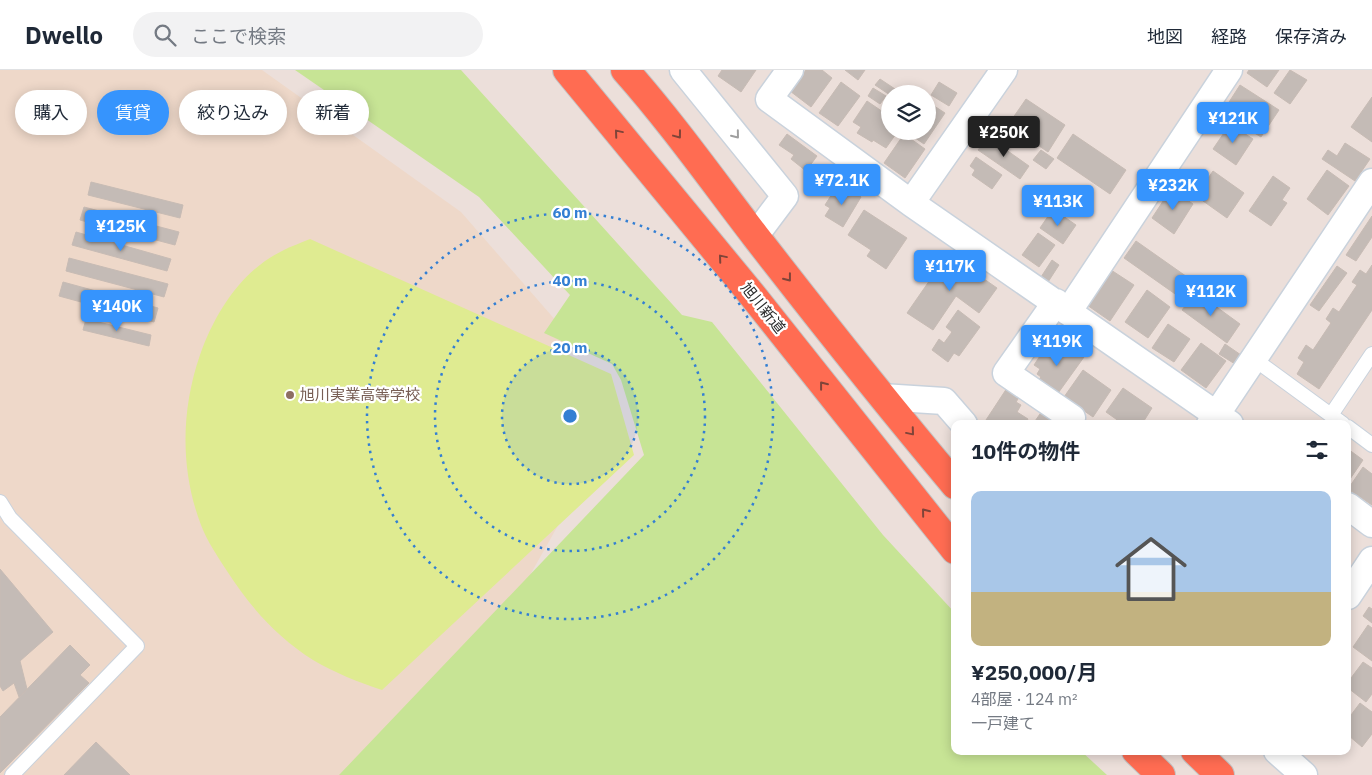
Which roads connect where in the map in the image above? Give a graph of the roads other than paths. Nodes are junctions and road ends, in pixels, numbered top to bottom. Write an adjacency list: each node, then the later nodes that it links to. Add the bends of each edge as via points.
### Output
1 (566, 70): 26 (highway, 旭川新道, one-way to 1, via 753,296)
2 (625, 70): 9 (highway, one-way to 9)
3 (683, 70): 9 (street, one-way to 9, via 785,196)
4 (790, 70): 8 (street, via 769,99)
5 (1004, 70): 8 (street)
6 (1229, 70): 10 (street)
7 (1372, 182): 12 (street)
8 (911, 203): 10 (street)
9 (755, 236): 13 (highway, one-way to 13)
10 (1062, 307): 15 (street, via 1006,373); 17 (street)
11 (1372, 354): 14 (lane)
12 (1254, 360): 14 (lane); 18 (street)
13 (882, 397): 16 (street, via 944,401); 22 (highway, one-way to 22)
14 (1331, 415): 19 (lane)
15 (1072, 418)
16 (961, 420)
17 (1218, 420)
18 (1220, 420)
19 (1338, 420)
20 (1351, 429): 21 (lane)
21 (1372, 444)
22 (951, 480)
23 (0, 502): 32 (lane, via 10,518 137,646)
24 (1351, 508): 25 (street)
25 (1372, 524)
26 (951, 545)
27 (1372, 560): 28 (street)
28 (1351, 592)
29 (1140, 755): 33 (highway)
30 (1198, 755): 34 (highway)
31 (1282, 755): 35 (street)
32 (12, 775)
33 (1161, 775)
34 (1220, 775)
35 (1304, 775)

